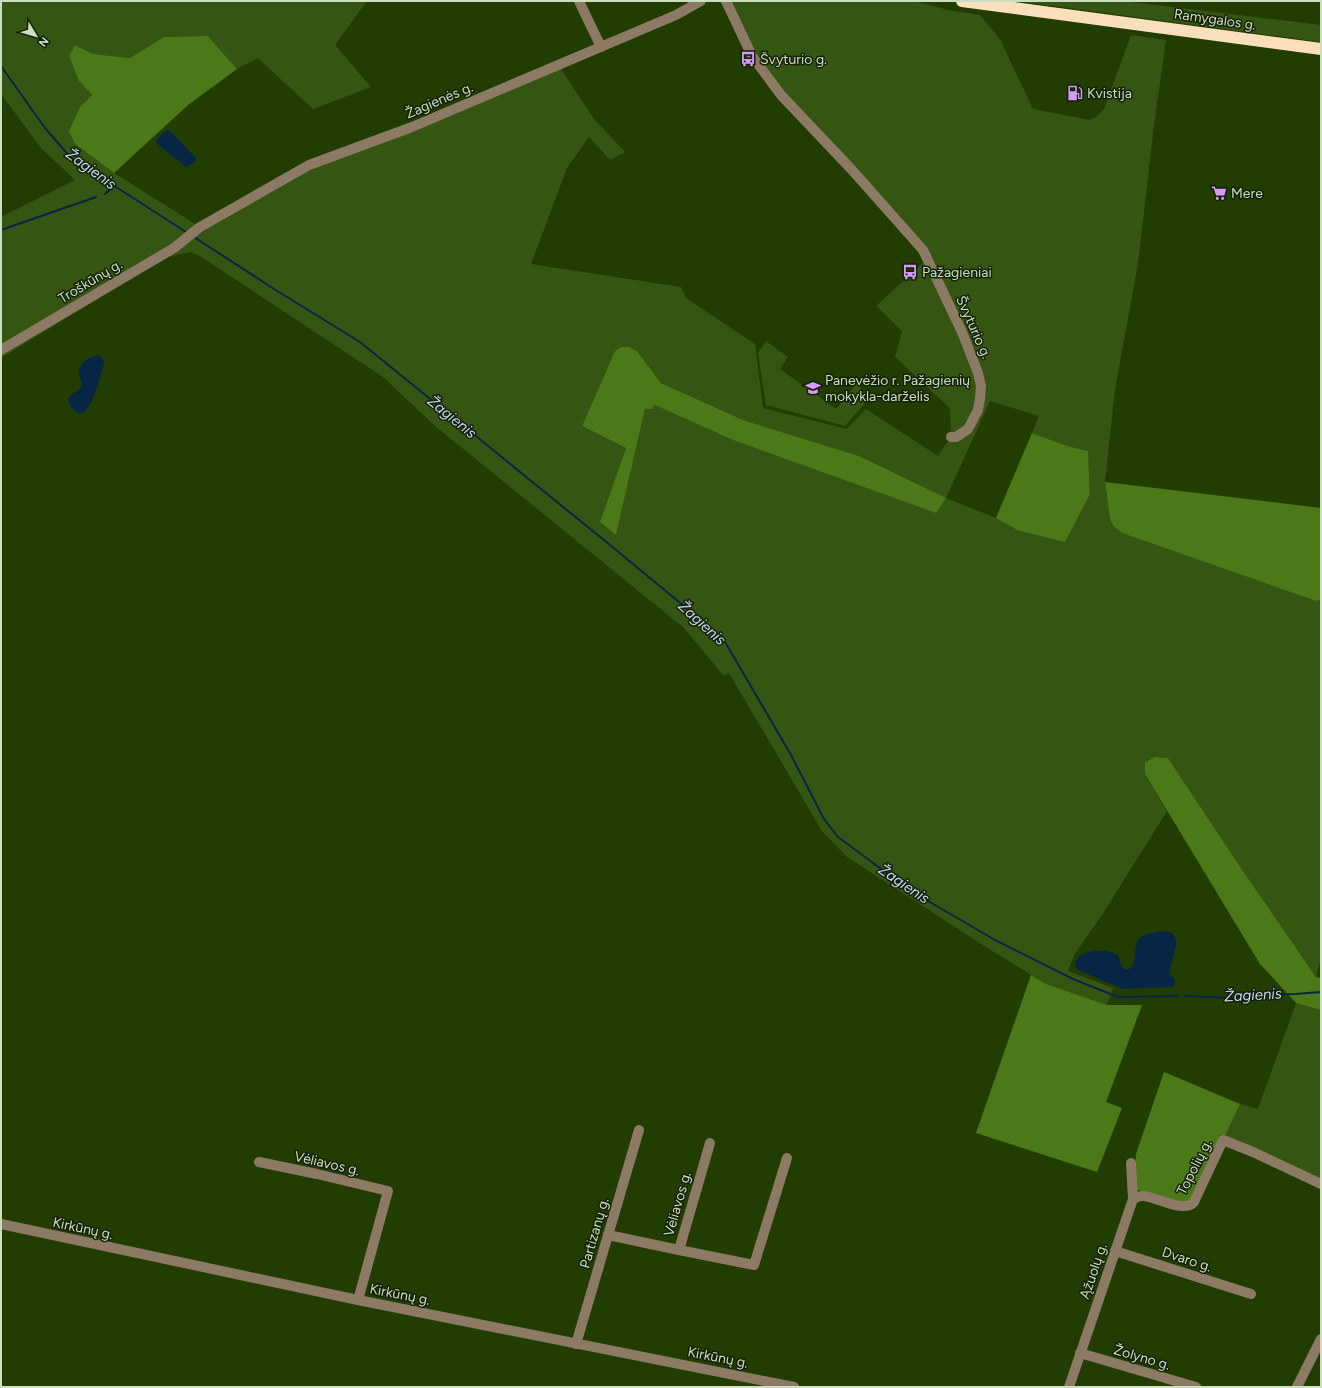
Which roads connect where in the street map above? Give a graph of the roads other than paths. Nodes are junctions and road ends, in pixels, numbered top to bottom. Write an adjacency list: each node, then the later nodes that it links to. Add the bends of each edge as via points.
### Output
1 (579, 1): 5 (street)
2 (701, 1): 5 (street, Žagienės g., via 676,15)
3 (726, 1): 9 (street, Švyturio g., via 752,56 781,95 923,250 962,332 981,386 978,410 968,429 956,437)
4 (962, 1): 6 (highway, Ramygalos g.)
5 (601, 47): 7 (street, Žagienės g., via 412,127 309,165)
6 (1321, 49)
7 (192, 233): 8 (street, Troškūnų g., via 174,248)
8 (1, 350)
9 (951, 437)
10 (639, 1130): 18 (street, Partizanų g.)
11 (710, 1143): 19 (street, Vėliavos g.)
12 (787, 1158): 19 (street, via 754,1265)
13 (259, 1162): 22 (street, Vėliavos g., via 388,1191)
14 (1131, 1163): 16 (street, Ąžuolų g.)
15 (1321, 1184): 16 (street, Topolių g., via 1223,1140 1192,1205 1184,1206 1143,1196)
16 (1133, 1199): 20 (street, Ąžuolų g.)
17 (1, 1224): 22 (street, Kirkūnų g.)
18 (608, 1235): 19 (street, Vėliavos g.); 24 (street, Partizanų g.)
19 (679, 1250)
20 (1115, 1251): 21 (street, Dvaro g.); 25 (street, Ąžuolų g.)
21 (1251, 1294)
22 (358, 1300): 24 (street, Kirkūnų g.)
23 (1321, 1339): 29 (street)
24 (576, 1344): 26 (street, Kirkūnų g.)
25 (1080, 1353): 27 (street, Ąžuolų g.); 28 (street, Žolyno g.)
26 (794, 1387)
27 (1069, 1387)
28 (1196, 1387)
29 (1297, 1387)

